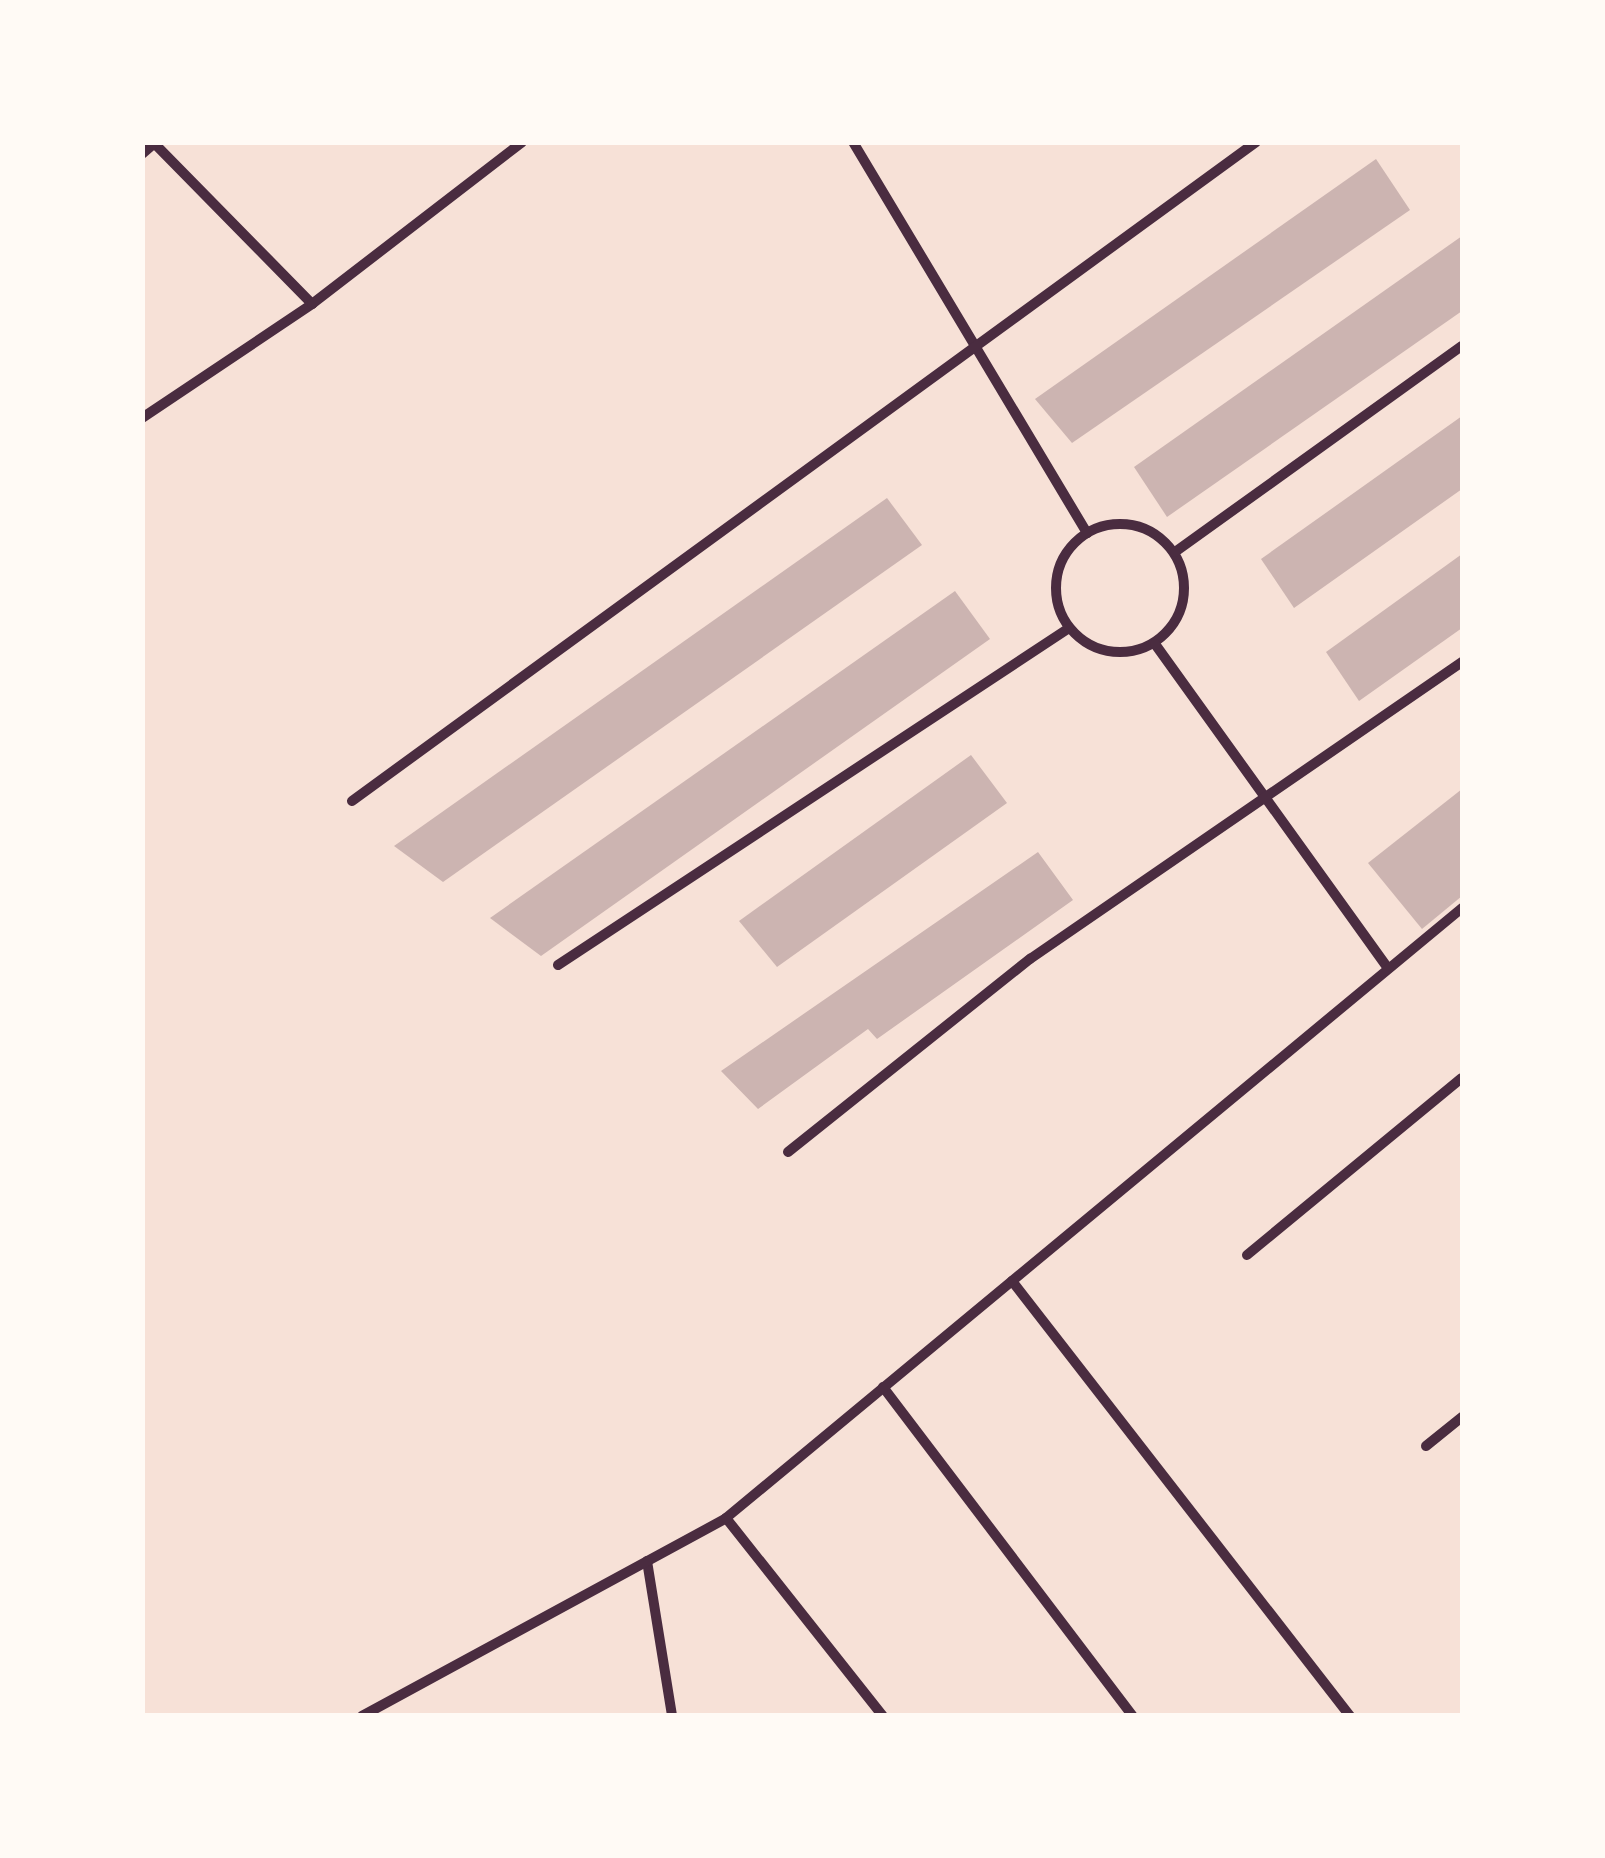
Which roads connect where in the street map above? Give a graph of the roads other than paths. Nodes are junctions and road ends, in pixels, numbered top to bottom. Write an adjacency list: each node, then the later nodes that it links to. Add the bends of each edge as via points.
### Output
1 (522, 142): 6 (street)
2 (853, 142): 8 (street)
3 (1256, 142): 8 (street)
4 (154, 143): 5 (street); 6 (street)
5 (142, 154)
6 (312, 304): 9 (street)
7 (1462, 346): 11 (street)
8 (970, 348): 10 (street); 16 (street)
9 (142, 418)
10 (1087, 532): 11 (street, via 1136,525); 12 (street, via 1057,576)
11 (1175, 552): 13 (street, via 1186,585 1178,618)
12 (1069, 628): 13 (street, via 1100,650); 18 (street)
13 (1155, 644): 15 (street)
14 (1462, 662): 15 (street)
15 (1266, 798): 19 (street); 21 (street, via 1030,960)
16 (352, 801)
17 (1462, 908): 19 (street)
18 (558, 966)
19 (1388, 966): 23 (street)
20 (1462, 1078): 22 (street)
21 (788, 1152)
22 (1247, 1255)
23 (1012, 1281): 24 (street); 33 (street)
24 (884, 1387): 27 (street); 32 (street)
25 (1462, 1417): 26 (street)
26 (1426, 1446)
27 (726, 1518): 28 (street); 31 (street)
28 (647, 1561): 29 (street); 30 (street)
29 (362, 1716)
30 (672, 1716)
31 (884, 1716)
32 (1134, 1716)
33 (1350, 1716)

